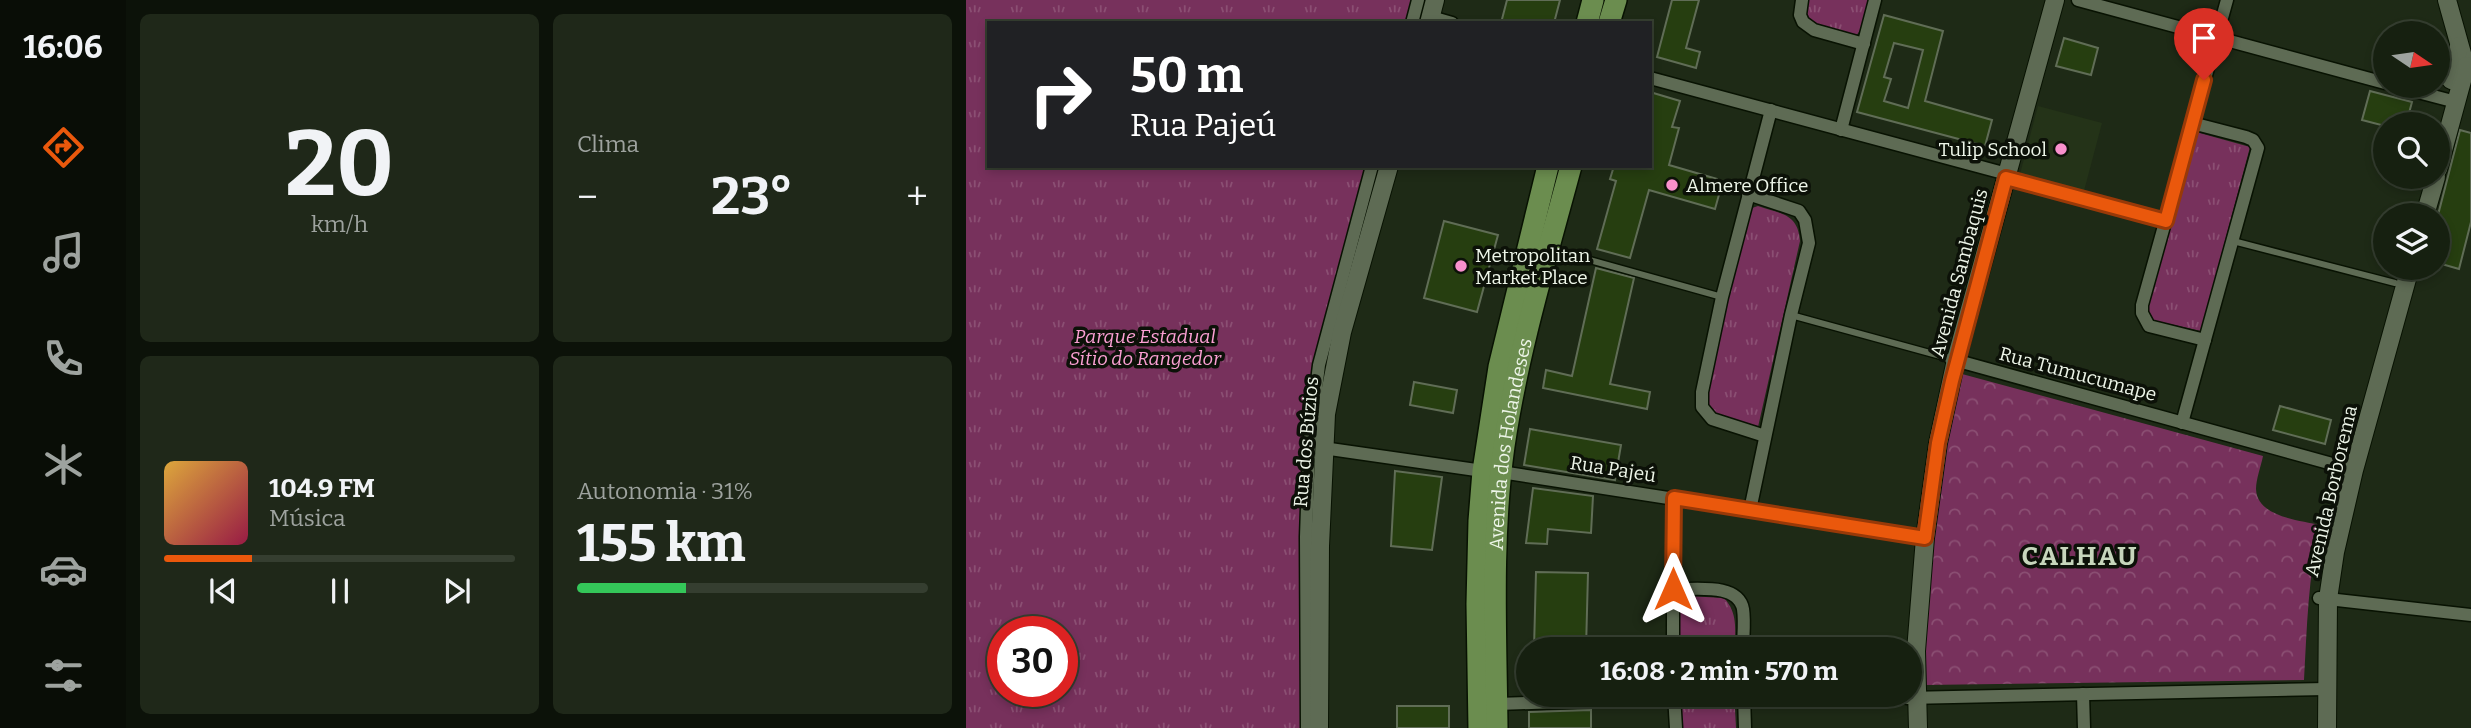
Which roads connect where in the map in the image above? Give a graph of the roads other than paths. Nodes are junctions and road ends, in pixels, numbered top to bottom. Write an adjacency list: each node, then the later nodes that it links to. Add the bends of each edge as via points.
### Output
1 (1418, 0): 10 (street)
2 (1802, 0): 13 (street, via 1800,15 1807,26)
3 (1875, 0): 13 (street)
4 (2045, 0): 29 (main road, Avenida Sambaquis)
5 (2055, 0): 29 (main road, Avenida Sambaquis)
6 (2078, 0): 12 (street)
7 (2227, 0): 12 (street)
8 (2447, 0): 14 (main road)
9 (1432, 13): 11 (street)
10 (1413, 21)
11 (1448, 21)
12 (2216, 38): 17 (street); 23 (street)
13 (1864, 44): 24 (street)
14 (2459, 46): 15 (main road); 19 (main road)
15 (2468, 71): 19 (main road)
16 (1652, 79): 20 (street)
17 (2373, 80)
18 (2440, 98): 19 (street)
19 (2451, 101): 21 (main road); 22 (main road)
20 (1770, 110): 24 (street); 30 (street)
21 (2446, 112)
22 (2449, 112)
23 (2192, 123): 31 (street); 32 (street, via 2257,144)
24 (1841, 130): 29 (street)
25 (1371, 168): 65 (street, via 1320,365 1309,447)
26 (1388, 168): 43 (main road, Rua dos Búzios, via 1335,363)
27 (1548, 168): 45 (main road, Avenida dos Holandeses, via 1499,367)
28 (1570, 168): 33 (main road, Avenida dos Holandeses)
29 (2004, 175): 31 (lane); 40 (main road, Avenida Sambaquis)
30 (1748, 194): 37 (street); 38 (street, via 1799,211 1805,220 1809,243)
31 (2166, 221): 39 (street, via 2142,313 2149,326)
32 (2233, 242): 34 (lane); 39 (street)
33 (1548, 249): 37 (lane); 45 (main road, Avenida dos Holandeses)
34 (2373, 270)
35 (2396, 280): 44 (main road, Avenida Borborema)
36 (2406, 280): 44 (main road, Avenida Borborema)
37 (1722, 297): 42 (street, via 1702,407 1712,419)
38 (1791, 315): 40 (lane, Rua Tumucumape); 42 (street)
39 (2206, 340): 41 (street)
40 (1952, 359): 41 (street, Rua Tumucumape); 48 (main road, Avenida Sambaquis, via 1931,438)
41 (2182, 423): 44 (street, Rua Tumucumape)
42 (1765, 436): 47 (street)
43 (1323, 448): 45 (street, Rua Pajeú); 66 (main road, Rua dos Búzios)
44 (2349, 469): 50 (main road, Avenida Borborema, via 2326,550)
45 (1492, 472): 46 (street, Rua Pajeú); 60 (main road, Avenida dos Holandeses); 67 (main road, Avenida dos Holandeses, via 1479,521)
46 (1674, 498): 47 (street, Rua Pajeú); 49 (street)
47 (1751, 510): 48 (street, Rua Pajeú)
48 (1921, 537): 54 (main road, Avenida Sambaquis); 55 (main road, Avenida Sambaquis)
49 (1673, 589): 52 (street); 53 (street, via 1731,593 1743,609)
50 (2324, 599): 51 (street); 56 (main road, Avenida Borborema)
51 (2471, 615)
52 (1673, 637)
53 (1743, 637)
54 (1909, 637)
55 (1917, 637)
56 (2321, 689): 57 (street); 74 (main road, Avenida Borborema); 75 (main road, Avenida Borborema)
57 (2083, 694): 58 (street); 73 (street)
58 (1922, 697)
59 (1516, 704): 60 (street)
60 (1497, 705): 68 (main road, Avenida dos Holandeses)
61 (1675, 707): 69 (street)
62 (1744, 707): 70 (street)
63 (1909, 707): 71 (main road, Avenida Sambaquis)
64 (1913, 707): 72 (main road, Avenida Sambaquis)
65 (1307, 728)
66 (1319, 728)
67 (1479, 728)
68 (1497, 728)
69 (1676, 728)
70 (1745, 728)
71 (1908, 728)
72 (1918, 728)
73 (2084, 728)
74 (2318, 728)
75 (2327, 728)

